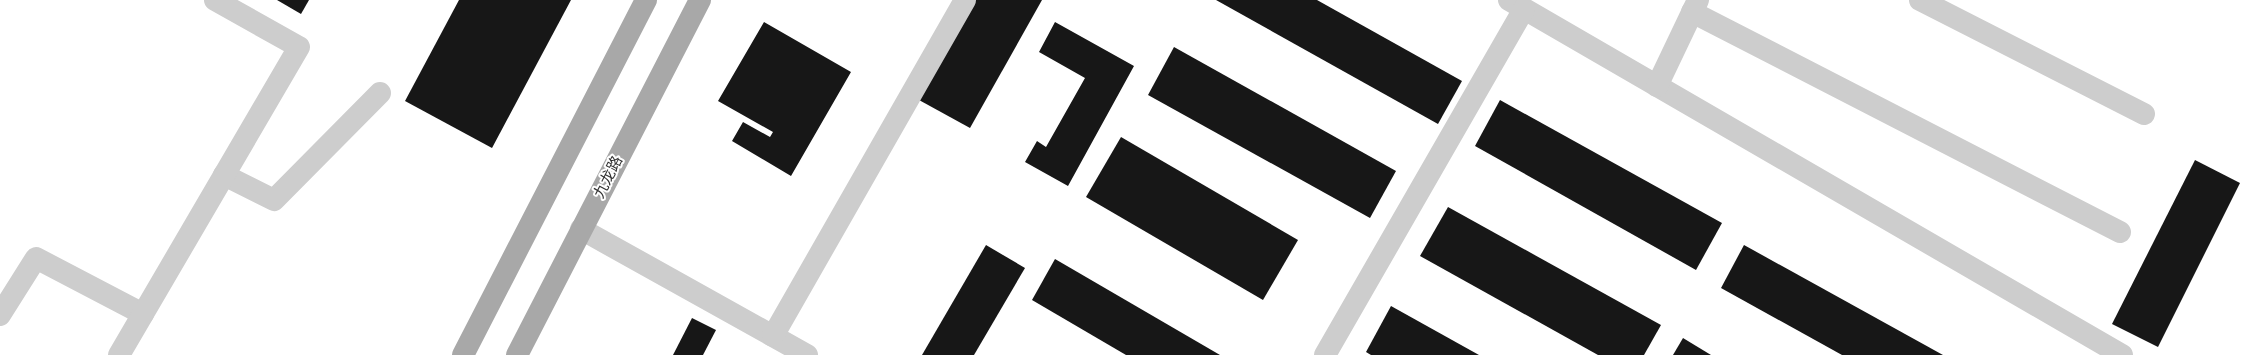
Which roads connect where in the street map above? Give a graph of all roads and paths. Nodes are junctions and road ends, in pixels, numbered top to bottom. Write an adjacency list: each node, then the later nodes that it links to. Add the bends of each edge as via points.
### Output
1 (215, 0): 11 (street, via 299,47)
2 (646, 0): 18 (main road)
3 (700, 0): 12 (main road, 九龙路)
4 (965, 0): 16 (street)
5 (1920, 0): 10 (street)
6 (1516, 4): 8 (street); 21 (street)
7 (1695, 6): 8 (street); 13 (street)
8 (1657, 86): 22 (street)
9 (380, 93): 11 (street, via 274,200)
10 (2144, 114)
11 (224, 175): 14 (street)
12 (581, 229): 16 (street); 19 (main road, 九龙路)
13 (2120, 232)
14 (142, 314): 15 (street, via 36,258); 17 (street)
15 (0, 315)
16 (773, 336): 20 (street)
17 (119, 355)
18 (463, 355)
19 (516, 355)
20 (807, 355)
21 (1325, 355)
22 (2122, 355)

